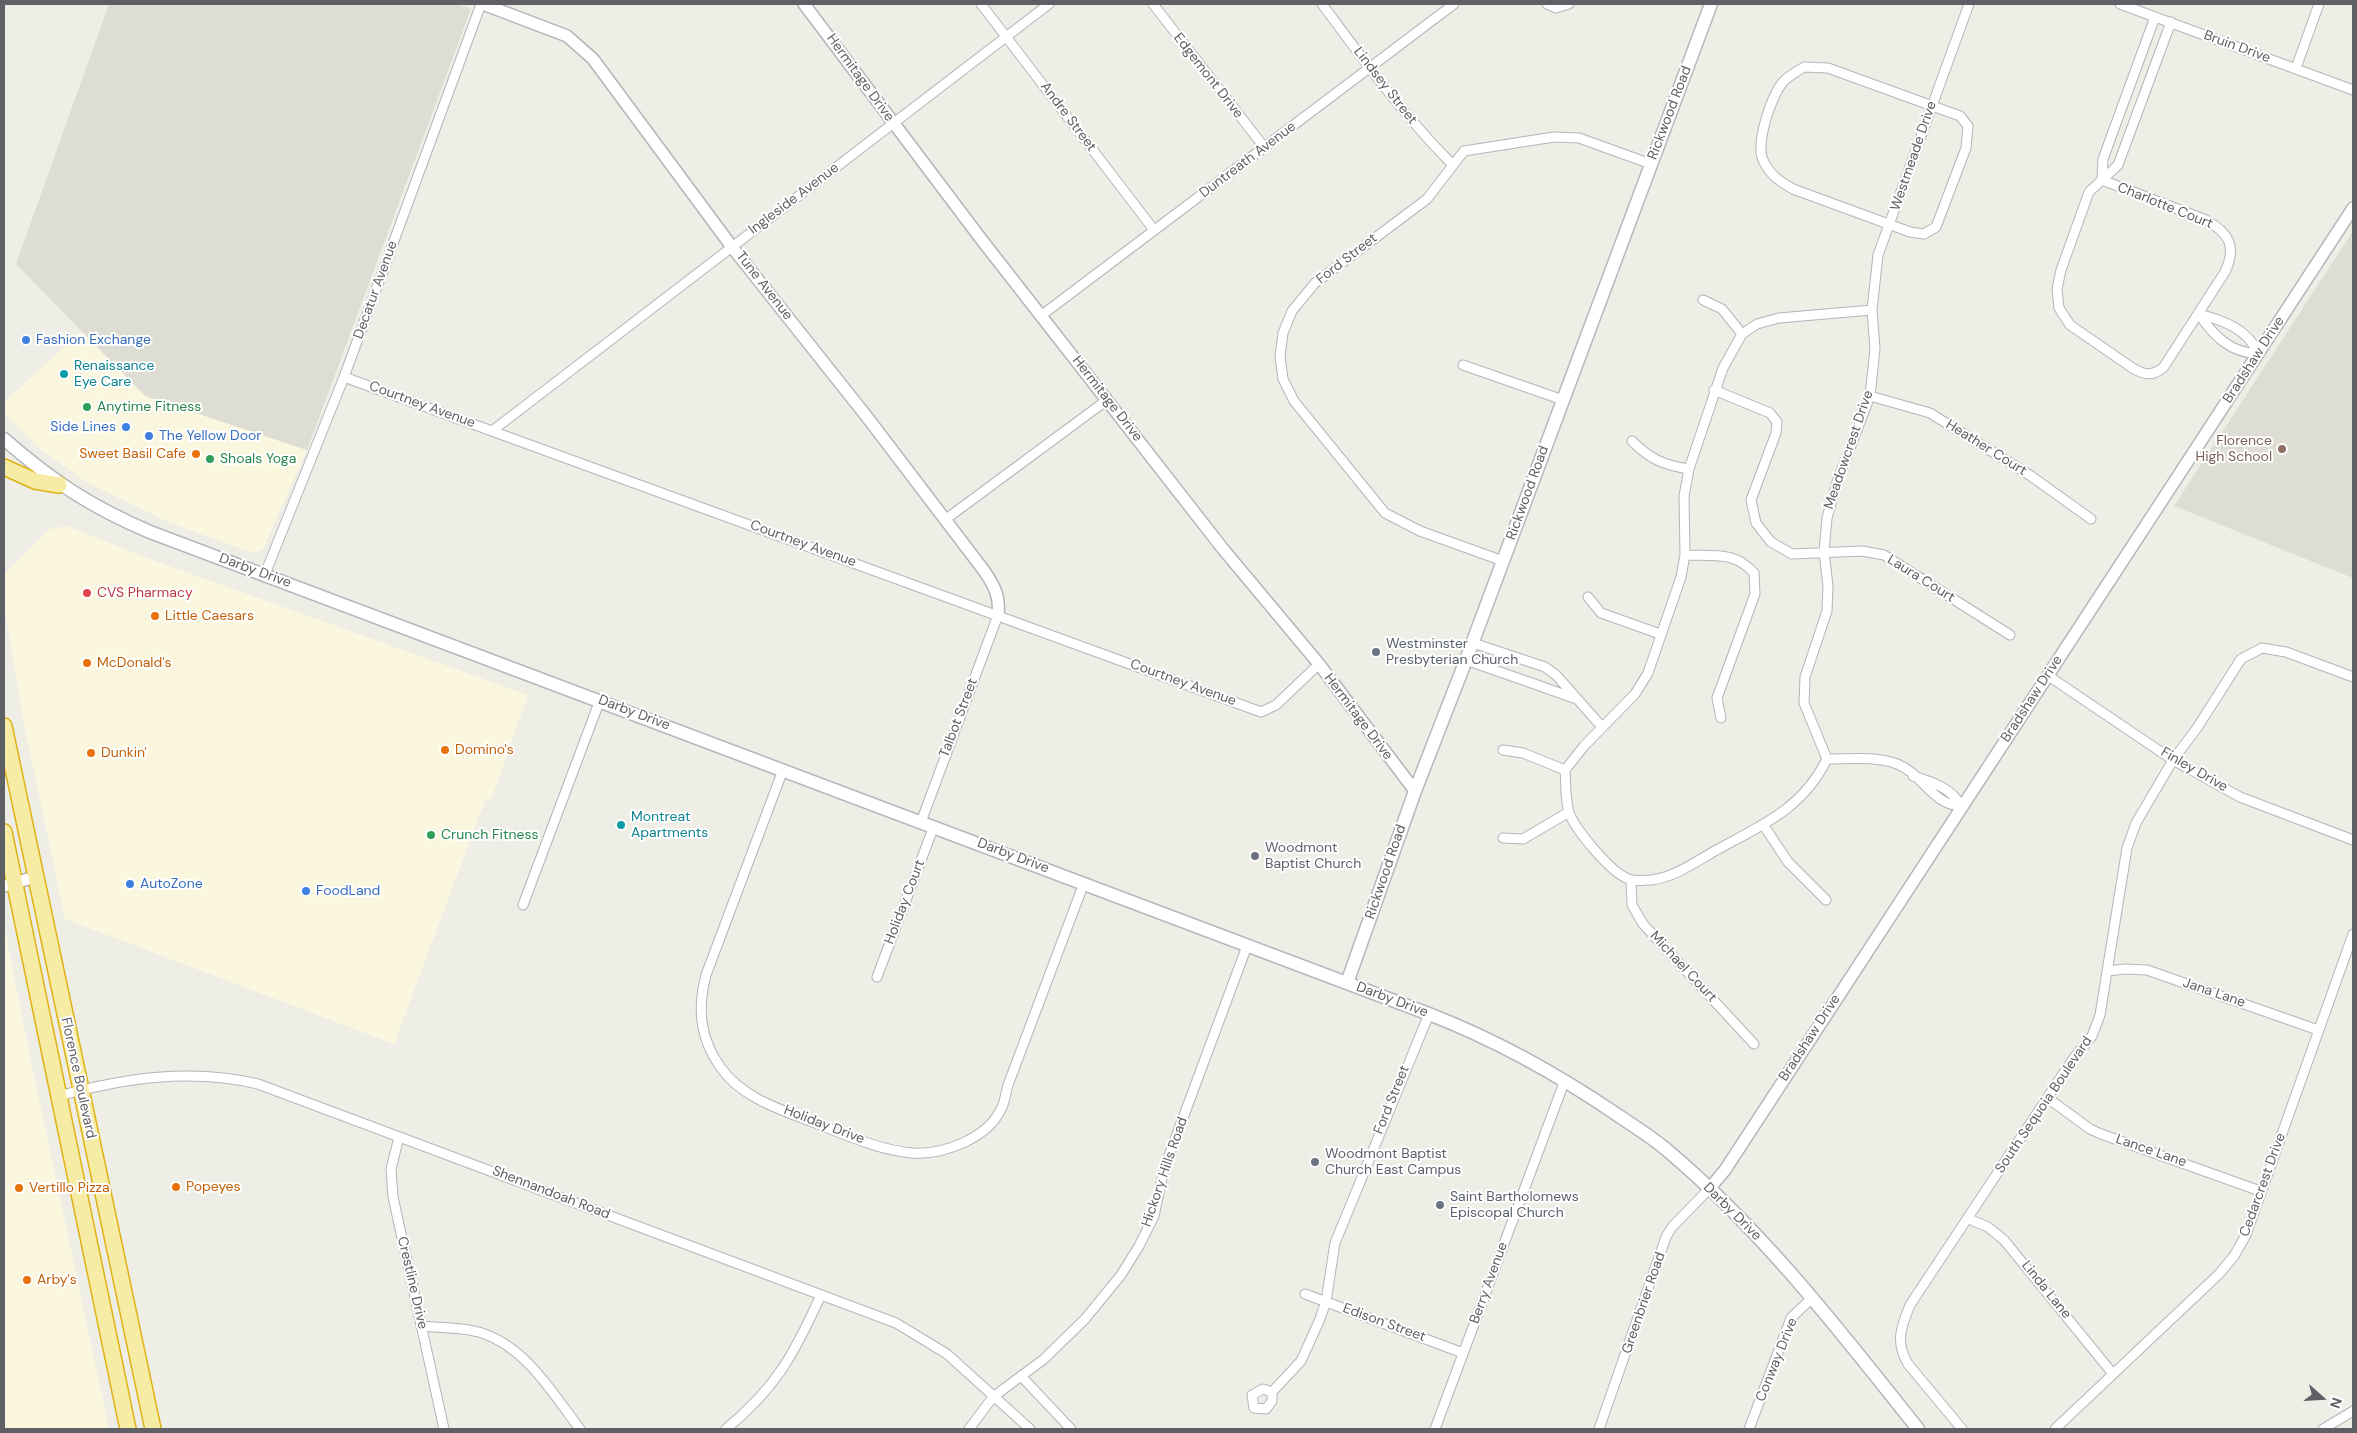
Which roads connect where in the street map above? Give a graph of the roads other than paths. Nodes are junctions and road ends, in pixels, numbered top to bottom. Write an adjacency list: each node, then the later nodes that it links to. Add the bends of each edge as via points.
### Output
1 (482, 4): 29 (street, Tune Avenue, via 556,30 585,51); 37 (street, Decatur Avenue)
2 (804, 4): 21 (street, Hermitage Drive)
3 (981, 4): 16 (street, Andre Street)
4 (1049, 4): 16 (street, Ingleside Avenue)
5 (1153, 4): 22 (street, Edgemont Drive)
6 (1322, 4): 17 (street, Lindsey Street)
7 (1454, 4): 17 (street, Duntreath Avenue)
8 (1547, 4): 9 (street, via 1556,8)
9 (1569, 4)
10 (1711, 4): 24 (main road, Rickwood Road)
11 (1969, 4): 20 (street, Westmeade Drive)
12 (2120, 4): 14 (street, Bruin Drive)
13 (2318, 4): 18 (street)
14 (2155, 17): 15 (street, Bruin Drive); 25 (street, Charlotte Court, via 2103,159)
15 (2171, 22): 18 (street, Bruin Drive); 25 (street, Charlotte Court, via 2118,165)
16 (1006, 37): 21 (street, Ingleside Avenue); 28 (street, Andre Street)
17 (1369, 68): 22 (street, Duntreath Avenue); 23 (street, Lindsey Street, via 1424,136)
18 (2296, 68): 19 (street, Bruin Drive)
19 (2353, 90)
20 (1932, 105): 27 (street, Westmeade Drive); 27 (street, via 1960,116 1968,126 1966,148 1936,227 1924,234); 27 (street, via 1828,68 1804,67 1784,81 1771,103 1762,136 1761,159 1775,179)
21 (893, 124): 29 (street, Ingleside Avenue); 33 (street, Hermitage Drive)
22 (1264, 147): 28 (street, Duntreath Avenue)
23 (1452, 164): 24 (street, Ford Street, via 1464,151 1554,137 1579,138); 52 (street, Ford Street, via 1427,199 1315,283 1292,311 1283,333 1280,356 1283,379 1294,401 1385,513 1420,531)
24 (1651, 164): 41 (main road, Rickwood Road)
25 (2102, 180): 32 (street, Charlotte Court, via 2221,228 2230,245 2230,261); 32 (street, Charlotte Court, via 2089,192 2061,270 2057,289 2059,308 2070,325 2134,369 2144,374 2155,374 2163,368)
26 (2353, 208): 35 (street, Bradshaw Drive)
27 (1890, 226): 31 (street, Westmeade Drive, via 1878,255)
28 (1154, 230): 33 (street, Duntreath Avenue)
29 (732, 247): 42 (street, Ingleside Avenue); 48 (street, Tune Avenue)
30 (1704, 300): 34 (street, via 1722,310)
31 (1872, 310): 34 (street, via 1779,318 1757,324); 39 (street, Meadowcrest Drive, via 1874,349)
32 (2199, 314): 35 (street, via 2222,320 2252,340); 35 (street, via 2213,335 2244,354)
33 (1042, 315): 40 (street, Hermitage Drive)
34 (1742, 334): 38 (street, via 1728,356)
35 (2258, 353): 61 (street, Bradshaw Drive)
36 (1463, 365): 41 (street)
37 (344, 377): 42 (street, Courtney Avenue); 53 (street, Decatur Avenue)
38 (1714, 390): 46 (street); 50 (street, Laura Court, via 1770,413 1777,422 1752,500 1756,523 1771,542 1792,554)
39 (1870, 396): 49 (street, Heather Court, via 1930,413 2031,476); 50 (street, Meadowcrest Drive, via 1837,482 1827,518)
40 (1107, 400): 48 (street); 60 (street, Hermitage Drive, via 1236,565)
41 (1562, 400): 52 (main road, Rickwood Road)
42 (492, 431): 55 (street, Courtney Avenue)
43 (4, 439): 47 (main road, Darby Drive)
44 (1632, 441): 46 (street, via 1648,457 1673,467)
45 (4, 467): 47 (highway, via 35,481)
46 (1689, 469): 51 (street, via 1684,496)
47 (60, 485): 53 (main road, Darby Drive, via 130,524)
48 (946, 519): 55 (street, Tune Avenue, via 996,589)
49 (2091, 519)
50 (1824, 552): 57 (street, Laura Court, via 1862,551 1884,555); 69 (street, Meadowcrest Drive, via 1827,610 1805,677 1804,703)
51 (1685, 555): 56 (street, via 1681,576); 65 (street, via 1734,557 1745,562 1754,573 1755,594 1717,698)
52 (1503, 562): 58 (main road, Rickwood Road)
53 (265, 574): 64 (main road, Darby Drive)
54 (1588, 597): 56 (street, via 1601,613)
55 (998, 615): 60 (street, Courtney Avenue, via 1261,712 1276,705); 76 (street, Talbot Street)
56 (1660, 634): 67 (street, via 1648,673)
57 (2010, 635)
58 (1473, 642): 59 (main road, Rickwood Road); 63 (street, via 1545,668 1556,675)
59 (1466, 660): 63 (street); 73 (main road, Rickwood Road)
60 (1319, 664): 73 (street, Hermitage Drive)
61 (2047, 675): 70 (street, Finley Drive); 74 (street, Bradshaw Drive)
62 (2353, 677): 70 (street, South Sequoia Boulevard, via 2286,652 2262,648 2241,660)
63 (1574, 698): 67 (street)
64 (600, 700): 71 (main road, Darby Drive); 87 (street)
65 (1721, 718)
66 (4, 726): 82 (highway, Florence Boulevard)
67 (1602, 727): 72 (street)
68 (1503, 750): 72 (street, via 1523,753)
69 (1828, 759): 74 (street, via 1898,764 1914,776 1937,784 1956,796); 78 (street, via 1808,791)
70 (2173, 760): 81 (street, Finley Drive, via 2240,797); 90 (street, South Sequoia Boulevard, via 2130,835)
71 (783, 770): 76 (main road, Darby Drive); 84 (street, Holiday Drive, via 706,975 700,1003 701,1026 715,1058 737,1086 768,1104 833,1130 888,1149 923,1153 958,1146 987,1126 1002,1107)
72 (1565, 770): 75 (street)
73 (1415, 791): 92 (main road, Rickwood Road)
74 (1961, 806): 101 (street, Bradshaw Drive, via 1725,1170)
75 (1569, 812): 80 (street, via 1523,839); 83 (street, via 1582,835 1605,862)
76 (921, 822): 77 (main road, Darby Drive)
77 (934, 826): 84 (main road, Darby Drive); 91 (street, Holiday Court)
78 (1764, 826): 83 (street, via 1673,875 1652,880); 86 (street, via 1788,862)
79 (4, 832): 85 (highway, Florence Boulevard)
80 (1503, 838)
81 (2353, 840)
82 (35, 877): 85 (street); 97 (highway, Florence Boulevard)
83 (1630, 880): 95 (street, Michael Court, via 1632,905 1643,924)
84 (1084, 883): 89 (main road, Darby Drive)
85 (9, 885): 98 (highway, Florence Boulevard)
86 (1826, 900)
87 (523, 905)
88 (2353, 934): 94 (street, Cedarcrest Drive)
89 (1247, 946): 92 (main road, Darby Drive); 111 (street, Hickory Hills Road, via 1164,1170 1154,1216 1100,1303 1044,1359)
90 (2107, 971): 94 (street, Jana Lane, via 2125,968 2147,970); 99 (street, South Sequoia Boulevard, via 2100,1015 2092,1036 2073,1059)
91 (877, 977)
92 (1347, 983): 93 (main road, Darby Drive)
93 (1429, 1014): 96 (main road, Darby Drive); 107 (street, Ford Street, via 1335,1243)
94 (2318, 1030): 102 (street, Cedarcrest Drive)
95 (1754, 1044)
96 (1565, 1080): 101 (main road, Darby Drive, via 1667,1150); 109 (street, Berry Avenue)
97 (80, 1090): 98 (street, Shennandoah Road); 100 (street, Shennandoah Road, via 153,1076 235,1078 279,1091); 116 (highway, Florence Boulevard)
98 (60, 1096): 115 (highway, Florence Boulevard)
99 (2049, 1099): 102 (street, Lance Lane, via 2101,1134); 103 (street, South Sequoia Boulevard)
100 (399, 1137): 105 (street, Shennandoah Road); 108 (street, Crestline Drive, via 392,1169 393,1197)
101 (1709, 1189): 106 (main road, Darby Drive); 124 (street, Greenbrier Road, via 1672,1227 1666,1238)
102 (2260, 1191): 110 (street, Cedarcrest Drive, via 2246,1235 2234,1256)
103 (1968, 1219): 110 (street, Linda Lane, via 1988,1227 2004,1240); 127 (street, South Sequoia Boulevard, via 1910,1305 1900,1328 1899,1341 1908,1364)
104 (1305, 1294): 107 (street, Edison Street)
105 (821, 1295): 113 (street, Shennandoah Road, via 896,1323 938,1347); 119 (street, via 788,1363 750,1408)
106 (1813, 1297): 125 (street, Conway Drive, via 1791,1318); 126 (main road, Darby Drive)
107 (1326, 1302): 109 (street, Edison Street); 112 (street, Ford Street, via 1301,1361)
108 (421, 1326): 117 (street, Crestline Drive); 118 (street, via 469,1330 503,1343 529,1364)
109 (1463, 1353): 123 (street, Berry Avenue)
110 (2113, 1374): 128 (street, Cedarcrest Drive)
111 (1021, 1376): 113 (street, Hickory Hills Road); 122 (street)
112 (1272, 1392)
113 (993, 1397): 120 (street, Hickory Hills Road); 121 (street, Shennandoah Road)
114 (2353, 1411): 129 (street)
115 (128, 1429)
116 (153, 1429)
117 (444, 1429)
118 (580, 1429)
119 (726, 1429)
120 (969, 1429)
121 (1030, 1429)
122 (1071, 1429)
123 (1435, 1429)
124 (1599, 1429)
125 (1749, 1429)
126 (1918, 1429)
127 (1962, 1429)
128 (2055, 1429)
129 (2323, 1429)

